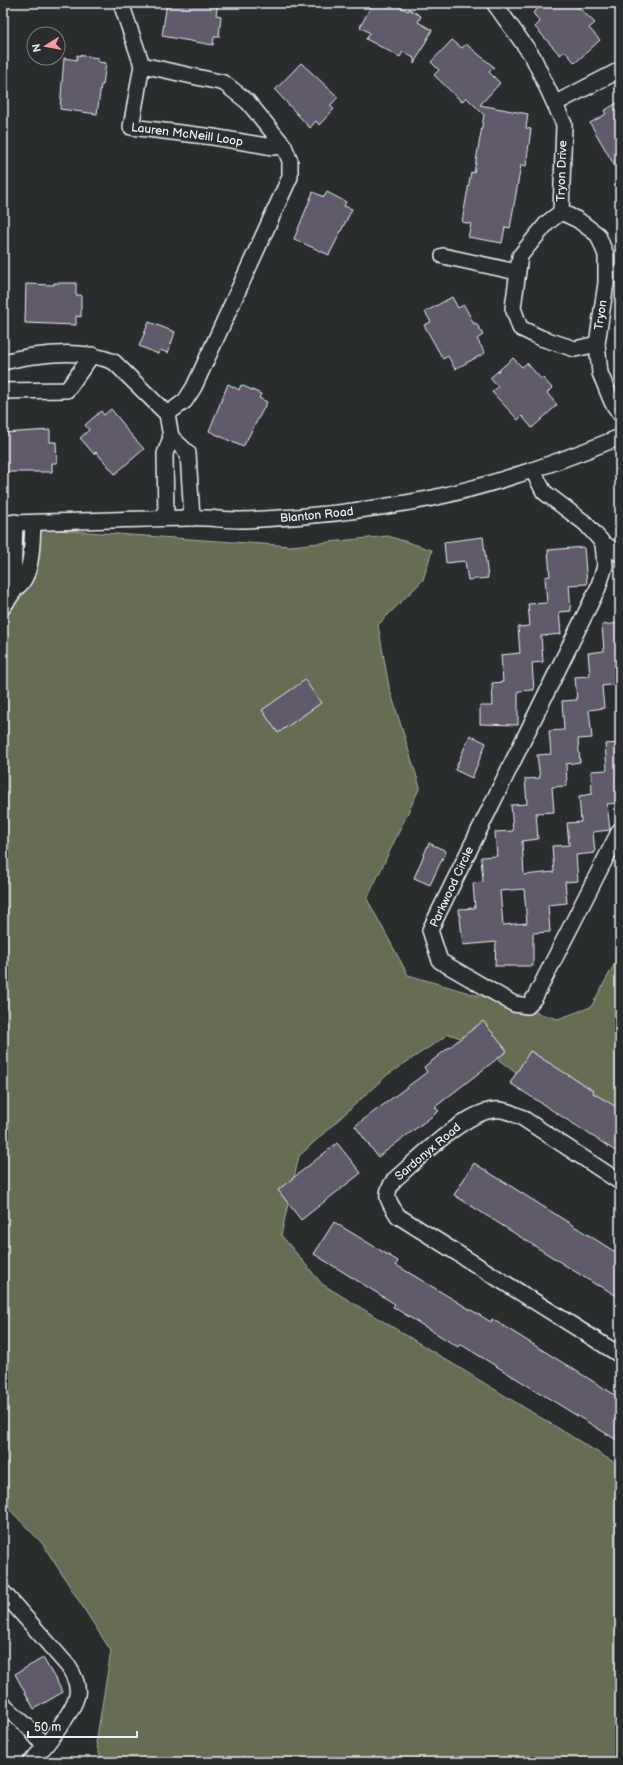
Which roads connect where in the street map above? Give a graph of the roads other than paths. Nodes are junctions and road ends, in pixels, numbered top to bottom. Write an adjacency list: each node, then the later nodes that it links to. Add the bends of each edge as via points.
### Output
1 (124, 3): 3 (street, via 123,9)
2 (494, 3): 5 (street, Tryon Drive, via 534,57)
3 (142, 65): 6 (street, via 224,83 248,102); 6 (street, Lauren McNeill Loop, via 131,127 212,136 273,147)
4 (620, 70): 5 (street)
5 (556, 103): 7 (street, Tryon Drive, via 564,124)
6 (284, 146): 14 (street, via 290,168 287,184 194,387 185,401)
7 (561, 212): 9 (street, Tryon Drive, via 546,223 520,256); 10 (street, Tryon, via 578,220 598,235 606,255 606,283)
8 (443, 256): 9 (street)
9 (517, 272): 10 (street, Tryon Drive, via 513,308 520,328 575,349)
10 (597, 344): 15 (street, via 600,373)
11 (92, 355): 12 (street, via 35,355); 13 (street, via 67,390); 14 (street, via 114,362)
12 (3, 362)
13 (3, 391)
14 (167, 414): 16 (street)
15 (620, 414)
16 (171, 437): 19 (street, via 165,454); 20 (street, via 188,453)
17 (620, 437): 18 (street, Blanton Road)
18 (533, 471): 20 (street, Blanton Road, via 485,486 368,509 238,520); 23 (street, via 544,492 585,523)
19 (166, 518): 20 (street, Blanton Road); 22 (street, Blanton Road)
20 (192, 518)
21 (9, 522): 22 (street, Blanton Road); 25 (street, via 13,581)
22 (33, 523): 25 (street, via 27,574 22,584)
23 (603, 543): 24 (street); 27 (street, Parkwood Circle, via 605,566 598,588 430,930 440,962 514,1004 528,1006 535,997)
24 (620, 554)
25 (17, 587): 26 (street)
26 (3, 607)
27 (620, 830)
28 (620, 1182): 29 (street, Sardonyx Road, via 521,1117 495,1110 482,1112 457,1127 394,1180 387,1190 387,1199 398,1216)
29 (620, 1355)
30 (3, 1592): 32 (street, via 76,1678 77,1694 73,1706)
31 (3, 1704): 32 (street)
32 (44, 1746): 33 (street)
33 (31, 1762)

